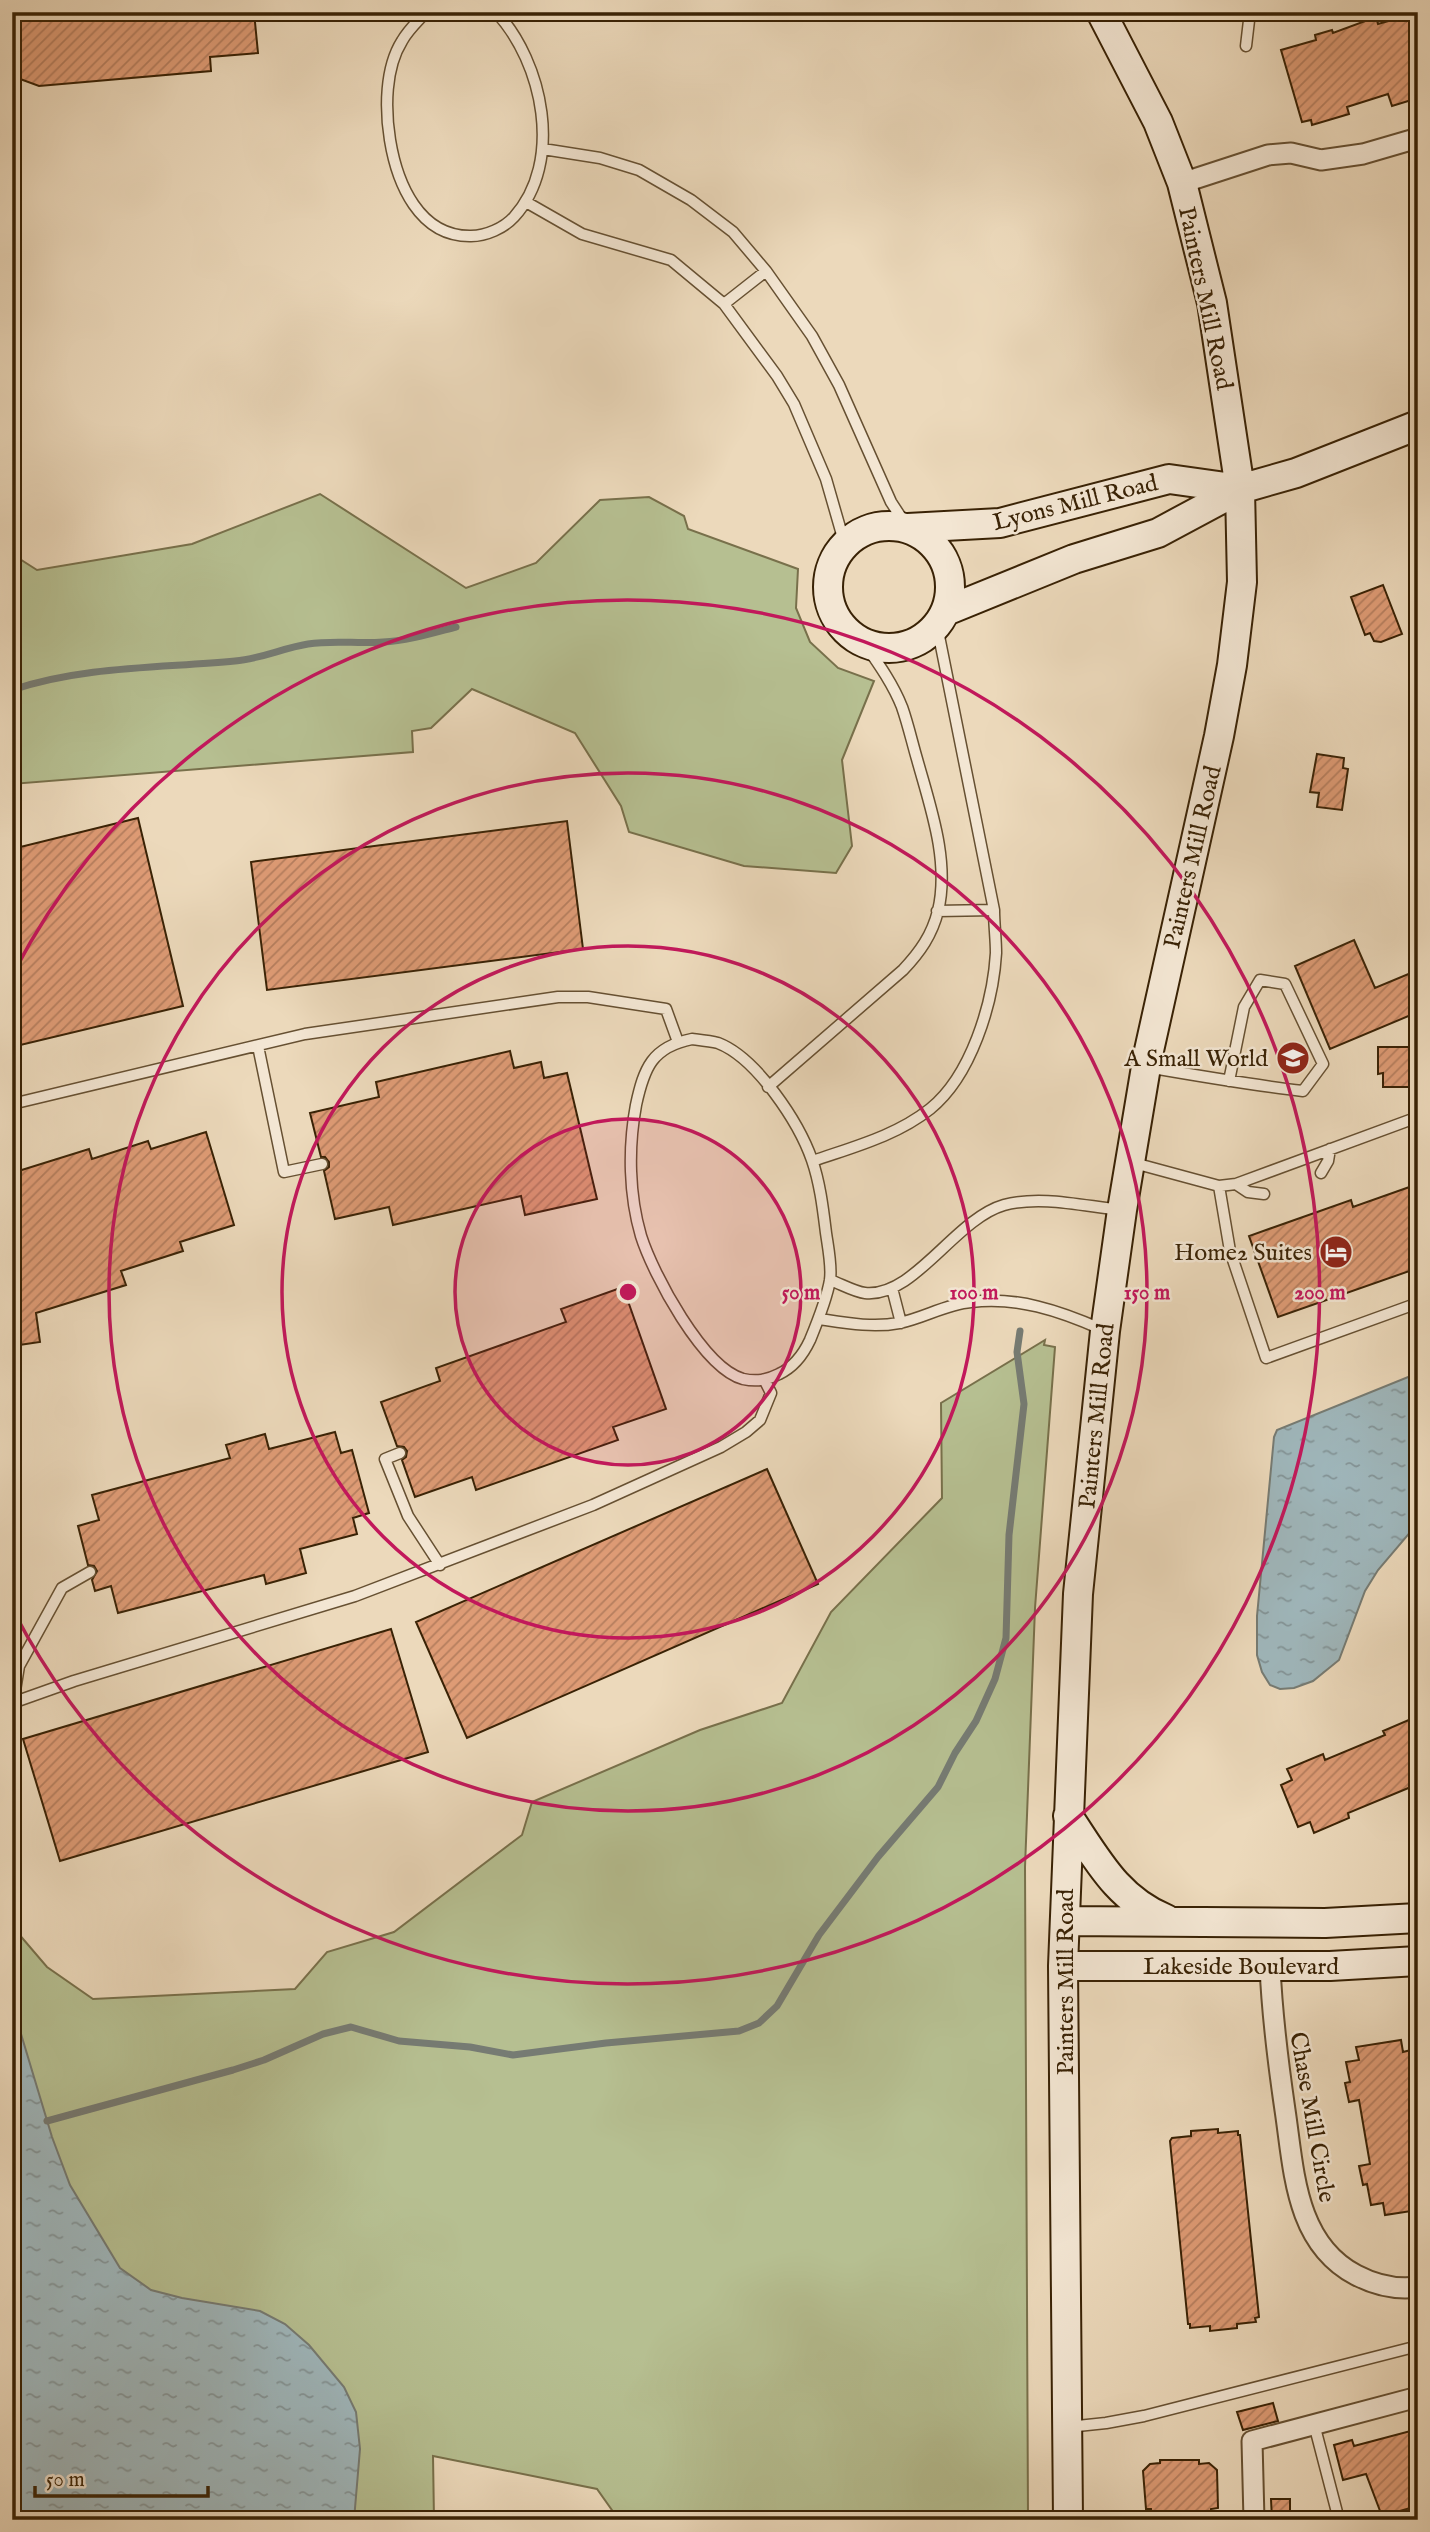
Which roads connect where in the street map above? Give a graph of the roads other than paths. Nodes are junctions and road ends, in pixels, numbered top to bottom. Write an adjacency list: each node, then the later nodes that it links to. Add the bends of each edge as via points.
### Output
1 (426, 12): 9 (lane, via 402,41 392,64 387,118 400,181 422,216 460,236 495,230)
2 (496, 12): 7 (lane, via 521,44 531,68 542,115)
3 (1101, 12): 8 (main road, Painters Mill Road, via 1158,122)
4 (1250, 12): 5 (lane)
5 (1247, 47)
6 (1418, 138): 8 (street, via 1321,160 1291,153 1268,155)
7 (543, 149): 9 (lane); 10 (lane, via 639,170 691,200 733,232)
8 (1182, 183): 13 (main road, Painters Mill Road, via 1212,303)
9 (526, 202): 11 (lane, via 582,234 671,260)
10 (766, 271): 11 (lane); 14 (lane, via 812,336 891,502)
11 (724, 304): 15 (lane, via 794,404 826,479)
12 (1418, 425): 13 (main road, Lyons Mill Road, via 1299,472)
13 (1240, 489): 14 (main road, Lyons Mill Road, via 1169,479 1000,523); 16 (main road, Lyons Mill Road, via 1158,533 1074,559); 22 (main road, Painters Mill Road, via 1242,582 1232,665)
14 (908, 528): 15 (main road, Lyons Mill Road, via 876,527); 16 (main road, via 924,536 943,557 951,585)
15 (845, 545): 17 (main road, via 832,565 829,599 844,629)
16 (942, 618): 17 (main road, Lyons Mill Road, via 917,642 905,646 891,649); 18 (lane)
17 (864, 643): 19 (lane, via 902,706 921,774 937,838 941,892)
18 (993, 910): 19 (lane); 28 (lane, via 996,952 991,987 972,1052 954,1083 932,1108 905,1126)
19 (937, 911): 24 (lane, via 930,935 903,970)
20 (678, 1042): 21 (lane, via 666,1009 558,997 305,1034); 24 (lane, via 692,1039 724,1046); 42 (lane, via 663,1048 648,1065 637,1101 631,1153 640,1234 661,1286 701,1343 741,1379)
21 (258, 1046): 25 (lane); 30 (lane, via 284,1172)
22 (1146, 1067): 23 (lane); 29 (main road, Painters Mill Road)
23 (1229, 1081): 23 (lane, via 1303,1091 1323,1064 1285,984 1260,980 1244,1007)
24 (768, 1087): 28 (lane)
25 (12, 1104)
26 (1418, 1117): 27 (lane)
27 (1330, 1149): 31 (lane); 32 (lane)
28 (813, 1161): 36 (lane)
29 (1130, 1162): 33 (lane); 35 (main road, Painters Mill Road)
30 (322, 1164)
31 (1321, 1173)
32 (1236, 1184): 33 (lane); 34 (lane)
33 (1219, 1186): 38 (lane, via 1230,1251 1266,1358)
34 (1264, 1194)
35 (1122, 1210): 37 (lane, via 1030,1199 1001,1206 980,1216); 41 (main road, Painters Mill Road)
36 (830, 1280): 37 (lane, via 865,1293); 39 (lane)
37 (892, 1287): 40 (lane)
38 (1418, 1303)
39 (820, 1319): 40 (lane); 42 (lane, via 804,1352 789,1369)
40 (901, 1323): 41 (lane, via 949,1306 1002,1301 1062,1312)
41 (1105, 1331): 47 (main road, Painters Mill Road, via 1078,1594)
42 (765, 1381): 44 (lane, via 771,1394 760,1420 721,1447 593,1505)
43 (400, 1454): 44 (lane, via 384,1459 408,1516)
44 (440, 1565): 46 (lane)
45 (90, 1572): 46 (lane, via 62,1588 19,1666)
46 (12, 1703)
47 (1068, 1816): 49 (main road, Painters Mill Road); 50 (main road, via 1110,1879 1146,1911)
48 (1418, 1918): 50 (main road, Lakeside Boulevard)
49 (1065, 1921): 50 (main road, Lakeside Boulevard); 52 (main road, Painters Mill Road)
50 (1172, 1922)
51 (1418, 1961): 53 (main road, Lakeside Boulevard)
52 (1063, 1966): 53 (main road, Lakeside Boulevard); 58 (main road, Painters Mill Road)
53 (1270, 1966): 54 (street, Chase Mill Circle, via 1272,2020 1297,2191 1306,2220 1321,2247 1343,2268 1372,2283)
54 (1418, 2287)
55 (1418, 2346): 58 (lane, via 1144,2416)
56 (1418, 2397): 57 (street)
57 (1314, 2424): 60 (street, via 1252,2441); 61 (lane)
58 (1068, 2427): 59 (main road, Painters Mill Road)
59 (1068, 2520)
60 (1254, 2520)
61 (1339, 2520)

